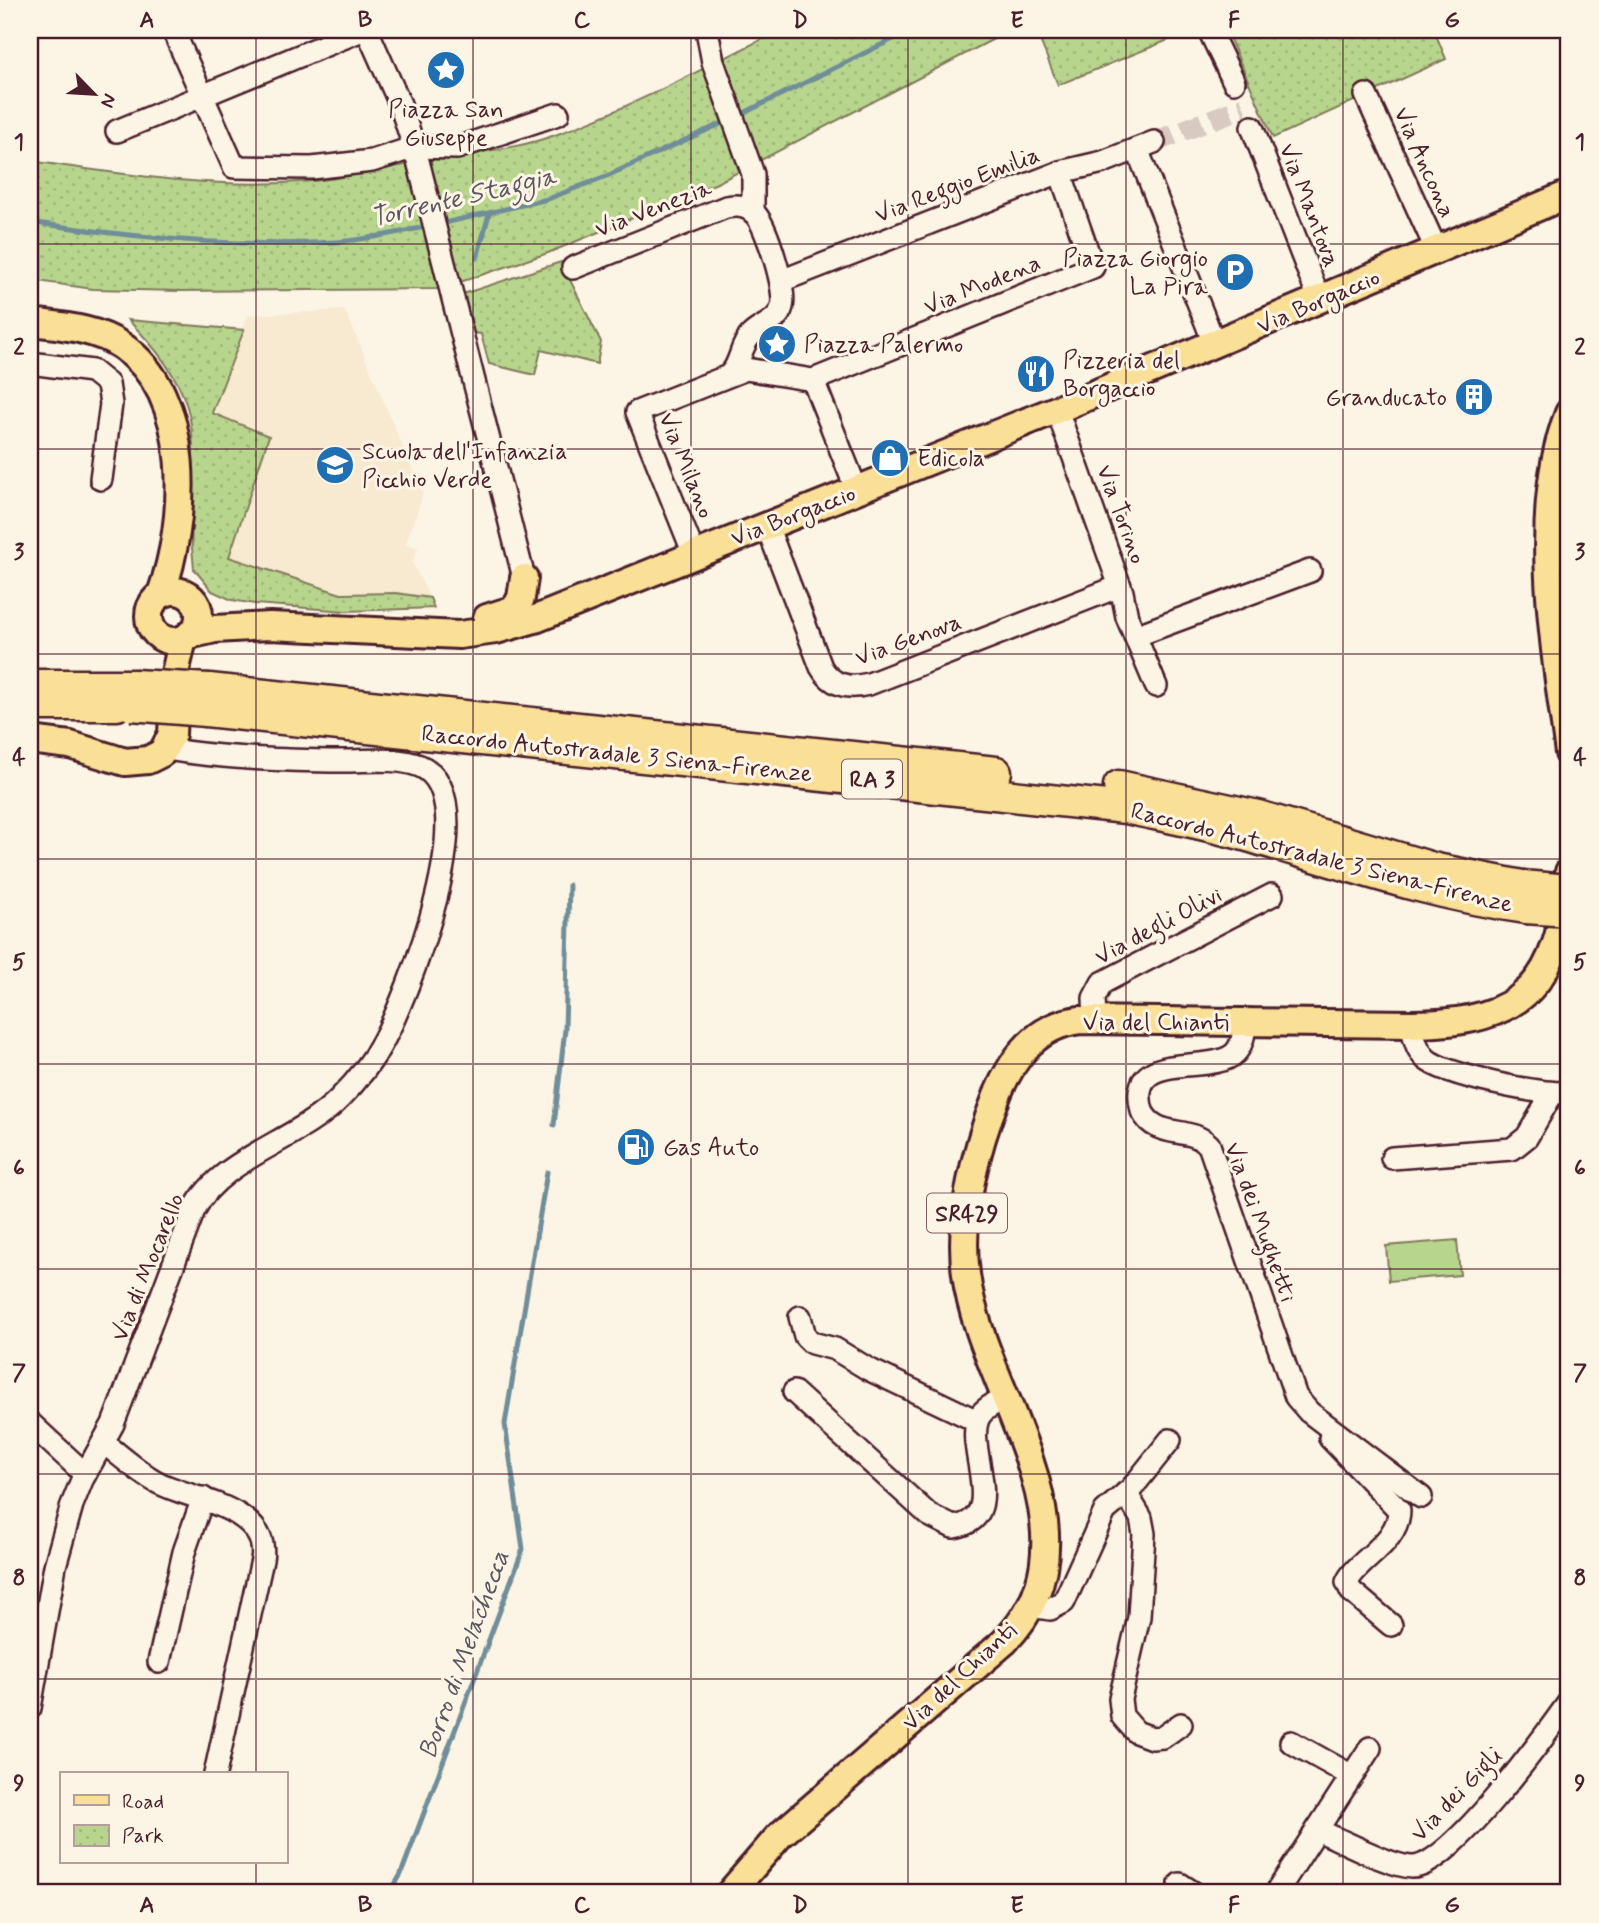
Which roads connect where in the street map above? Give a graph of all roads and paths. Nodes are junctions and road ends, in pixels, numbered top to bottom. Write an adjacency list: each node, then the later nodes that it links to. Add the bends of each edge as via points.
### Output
1 (173, 30): 7 (street)
2 (364, 30): 7 (street); 11 (street, via 394,90)
3 (1209, 30): 5 (street)
4 (709, 32): 14 (street, via 713,62 751,168)
5 (1234, 82)
6 (1366, 95): 15 (street, Via Ancona)
7 (200, 97): 10 (street); 11 (street, via 234,167 328,167)
8 (558, 114): 11 (street, via 457,148)
9 (1252, 127): 18 (street, Via Mantova)
10 (117, 131)
11 (417, 155): 32 (street)
12 (1060, 172): 17 (street, Via Reggio Emilia); 20 (street, Via Reggio Emilia, via 1146,145); 23 (street, Via Modena, via 1093,267)
13 (1569, 194): 15 (main road, Via Borgaccio)
14 (753, 212): 16 (street, Via Venezia, via 740,206 726,207); 17 (street)
15 (1437, 251): 18 (main road, Via Borgaccio)
16 (573, 268)
17 (781, 281): 22 (street, via 782,309 748,338)
18 (1320, 301): 20 (main road, Via Borgaccio)
19 (30, 322): 29 (main road, via 79,329 114,341 155,380 178,446)
20 (1215, 345): 24 (main road, Via Borgaccio)
21 (30, 363): 26 (street, via 92,371 108,384 111,404)
22 (731, 373): 23 (street, via 757,369); 30 (street, Via Milano, via 637,412)
23 (813, 380): 27 (street)
24 (1057, 410): 27 (main road, Via Borgaccio); 34 (street, Via Torino)
25 (1569, 413): 47 (main road, via 1553,467 1549,516 1555,659)
26 (101, 478)
27 (857, 491): 28 (main road, Via Borgaccio)
28 (767, 526): 30 (main road, Via Borgaccio); 34 (street, Via Genova, via 821,667 830,679 844,686 869,684)
29 (174, 548): 35 (main road); 36 (main road)
30 (694, 554): 33 (main road, Via Borgaccio)
31 (1310, 570): 39 (street)
32 (524, 578): 33 (main road, via 538,595 552,601); 38 (main road, via 522,598 512,612)
33 (627, 580): 38 (main road, Via Borgaccio, via 549,614 496,630 453,635)
34 (1120, 586): 39 (street, Via Torino)
35 (161, 594): 36 (main road, via 175,591); 40 (main road, via 151,606 149,622 158,635)
36 (191, 599): 37 (main road, Via Borgaccio); 40 (main road, via 199,615)
37 (270, 626): 38 (main road, Via Borgaccio); 40 (main road, Via Borgaccio, via 225,628)
38 (420, 631)
39 (1135, 636): 42 (street, Via Torino)
40 (180, 638): 46 (main road, via 173,727)
41 (30, 685): 43 (highway, Raccordo Autostradale 3 Siena-Firenze / RA 3)
42 (1156, 686)
43 (133, 695): 44 (highway, Raccordo Autostradale 3 Siena-Firenze / RA 3); 51 (highway, Raccordo Autostradale 3 Siena-Firenze / RA 3, bridge, via 1129,788 1258,816)
44 (30, 705)
45 (30, 740): 46 (main road, via 70,745 125,762 148,760)
46 (166, 749): 65 (street, Via di Mocarello, via 249,759 415,765 430,773 438,785 446,817 446,853 422,945 377,1051 334,1104 225,1176 204,1195)
47 (1569, 753)
48 (1569, 872): 55 (main road, Via del Chianti / SR429, via 1555,948 1524,994 1482,1018)
49 (1569, 890): 51 (highway, Raccordo Autostradale 3 Siena-Firenze / RA 3, bridge)
50 (1272, 895): 53 (street, Via degli Olivi, via 1102,982 1095,994)
51 (1524, 897): 52 (highway, Raccordo Autostradale 3 Siena-Firenze / RA 3, bridge)
52 (1569, 911)
53 (1095, 1019): 54 (main road, Via del Chianti / SR429); 60 (main road, Via del Chianti / SR429, via 1056,1025 1023,1050 997,1098 976,1166 965,1231 966,1275 978,1328)
54 (1246, 1022): 55 (main road, Via del Chianti / SR429); 61 (street, Via dei Mughetti, via 1239,1047 1227,1058 1153,1073 1142,1088 1141,1107 1157,1129 1196,1136 1209,1145 1292,1391)
55 (1412, 1024): 56 (street, via 1419,1051 1438,1067)
56 (1561, 1093): 57 (street, via 1512,1149)
57 (1392, 1158)
58 (800, 1317): 62 (street, via 804,1336 812,1343 835,1349)
59 (794, 1392): 62 (street, via 929,1515 953,1527 969,1522 981,1505)
60 (1005, 1398): 62 (street); 70 (main road, Via del Chianti / SR429, via 1045,1513 1042,1567)
61 (1315, 1416): 68 (street, Via dei Mughetti); 71 (street, Via dei Mughetti, via 1345,1457 1399,1510 1386,1539 1347,1582 1350,1591)
62 (977, 1421)
63 (30, 1423): 66 (street)
64 (1170, 1440): 67 (street)
65 (104, 1443): 66 (street, Via di Mocarello); 69 (street, via 156,1482)
66 (85, 1475): 74 (street, Via di Mocarello, via 58,1553)
67 (1126, 1493): 70 (street, via 1105,1511 1064,1602 1050,1609); 75 (street, via 1141,1518 1144,1534 1139,1617 1121,1699 1122,1716 1136,1732 1152,1738 1163,1737)
68 (1422, 1497)
69 (203, 1498): 72 (street, via 184,1552); 78 (street, via 250,1525 261,1538 264,1553)
70 (1030, 1606): 81 (main road, Via del Chianti / SR429, via 1003,1642 779,1836)
71 (1391, 1625)
72 (159, 1662)
73 (1569, 1702): 80 (street, Via dei Gigli, via 1499,1794 1425,1864 1400,1864)
74 (30, 1708)
75 (1181, 1724)
76 (1291, 1742): 79 (street)
77 (1370, 1748): 79 (street)
78 (215, 1772)
79 (1352, 1776): 80 (street)
80 (1317, 1830): 82 (street)
81 (730, 1893)
82 (1276, 1893)

